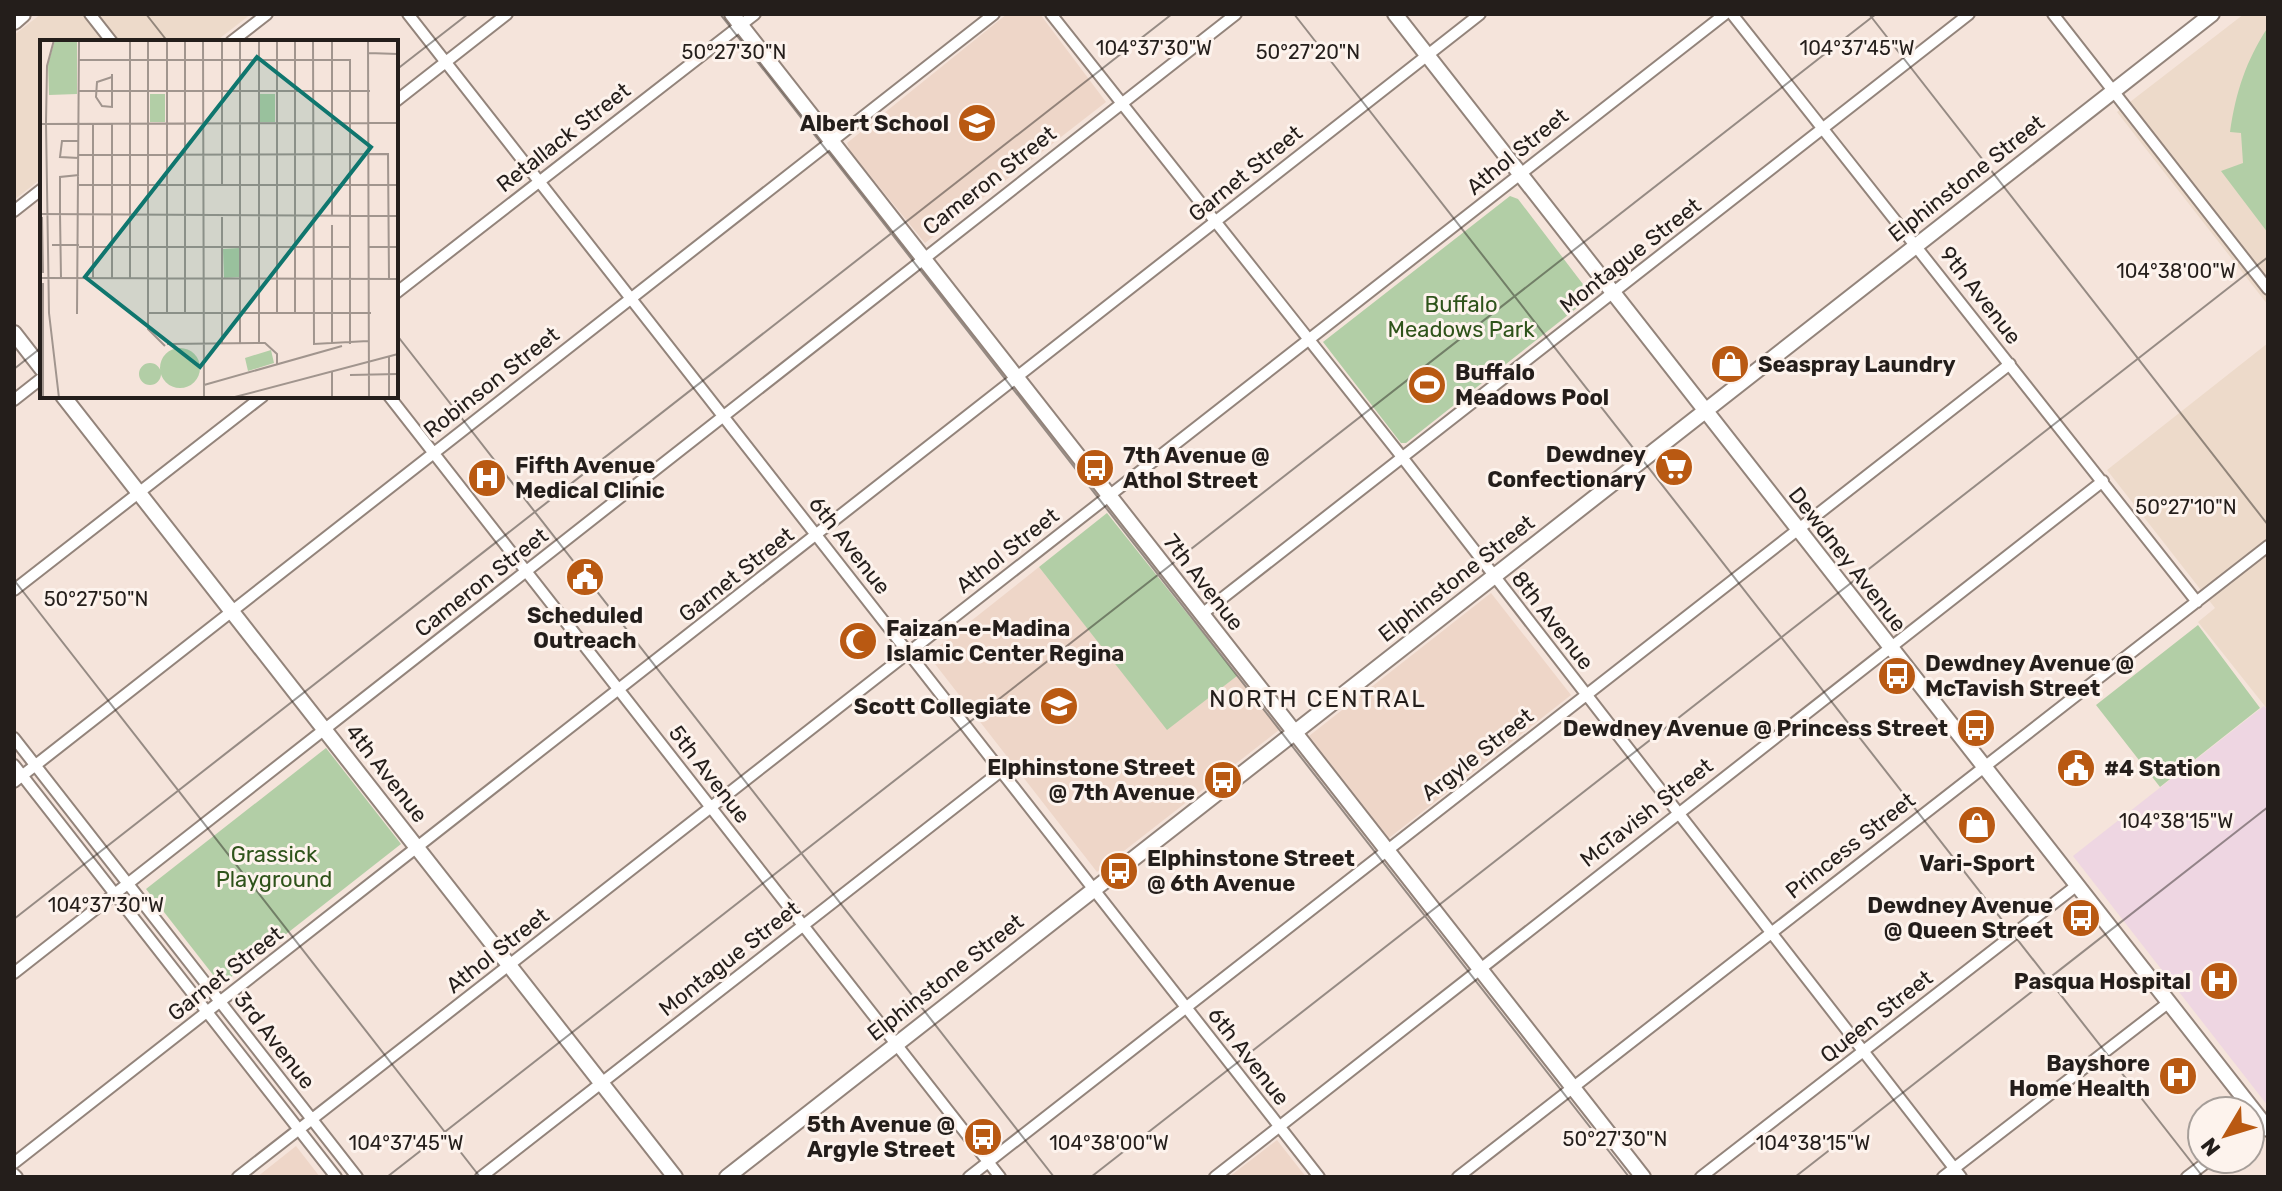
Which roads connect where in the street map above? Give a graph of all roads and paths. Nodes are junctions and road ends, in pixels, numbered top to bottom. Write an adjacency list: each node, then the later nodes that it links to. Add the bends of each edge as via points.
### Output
1 (22, 14): 18 (main road)
2 (90, 14): 19 (street)
3 (267, 14): 20 (street)
4 (408, 14): 22 (street, 6th Avenue)
5 (507, 14): 22 (street)
6 (755, 14): 17 (street, Retallack Street)
7 (994, 14): 27 (street, Robinson Street)
8 (1051, 14): 25 (street, 8th Avenue)
9 (1236, 14): 25 (street, Cameron Street)
10 (1395, 14): 21 (street, Dewdney Avenue)
11 (1480, 14): 21 (street, Garnet Street)
12 (1725, 14): 28 (street, Athol Street)
13 (1732, 14): 26 (street, 9th Avenue)
14 (1969, 14): 26 (street, Montague Street)
15 (2053, 14): 23 (street)
16 (2212, 14): 23 (street, Elphinstone Street)
17 (737, 20): 27 (street, 7th Avenue); 29 (street, Retallack Street)
18 (14, 21)
19 (110, 40)
20 (234, 40)
21 (1427, 55): 28 (street, Dewdney Avenue); 32 (street, Garnet Street)
22 (446, 62): 24 (street); 29 (street, 6th Avenue)
23 (2113, 91): 33 (street, Elphinstone Street); 35 (street)
24 (398, 99)
25 (1120, 104): 32 (street, 8th Avenue); 34 (street, Cameron Street)
26 (1822, 128): 33 (street, 9th Avenue); 37 (street, Montague Street)
27 (833, 142): 34 (street, 7th Avenue); 38 (street, Robinson Street)
28 (1521, 174): 37 (street, Dewdney Avenue); 40 (street, Athol Street)
29 (539, 181): 36 (street, Retallack Street); 38 (street, 6th Avenue)
30 (40, 191): 31 (street)
31 (14, 211)
32 (1216, 223): 40 (street, 8th Avenue); 43 (street, Garnet Street)
33 (1916, 245): 41 (street, 9th Avenue); 49 (street, Elphinstone Street)
34 (921, 258): 43 (street, 7th Avenue); 50 (street, Cameron Street)
35 (2268, 289)
36 (398, 291)
37 (1614, 293): 49 (street, Dewdney Avenue); 52 (street, Montague Street)
38 (631, 299): 50 (street, 6th Avenue); 51 (street, Robinson Street)
39 (14, 333): 42 (street)
40 (1308, 340): 52 (street, 8th Avenue); 55 (street, Athol Street)
41 (2010, 364): 53 (street, 9th Avenue); 56 (street, Argyle Street)
42 (40, 366)
43 (1016, 379): 55 (street, 7th Avenue); 57 (street, Garnet Street)
44 (40, 380): 48 (street)
45 (65, 398): 54 (street, 4th Avenue)
46 (260, 398): 54 (street)
47 (391, 398): 51 (street, 5th Avenue)
48 (14, 400)
49 (1704, 411): 56 (street, Dewdney Avenue); 60 (street, Elphinstone Street)
50 (723, 415): 57 (street, 6th Avenue); 59 (street, Cameron Street)
51 (433, 453): 59 (street, 5th Avenue); 63 (street, Robinson Street)
52 (1402, 457): 60 (street, 8th Avenue); 64 (street, Montague Street)
53 (2103, 481): 62 (street, 9th Avenue); 65 (street, McTavish Street)
54 (139, 492): 61 (street); 63 (street, 4th Avenue)
55 (1108, 495): 64 (street, 7th Avenue); 66 (street, Athol Street)
56 (1797, 529): 65 (street, Dewdney Avenue); 68 (street, Argyle Street)
57 (817, 536): 66 (street, 6th Avenue); 67 (street, Garnet Street)
58 (2268, 546): 62 (street, Princess Street)
59 (526, 571): 67 (street, 5th Avenue); 69 (street, Cameron Street)
60 (1494, 576): 68 (street, 8th Avenue); 70 (street, Elphinstone Street)
61 (14, 590)
62 (2197, 602): 74 (street, Princess Street)
63 (232, 611): 69 (street, 4th Avenue); 73 (street, Robinson Street)
64 (1202, 614): 70 (street, 7th Avenue)
65 (1890, 649): 74 (street, Dewdney Avenue); 78 (street, McTavish Street)
66 (908, 652): 75 (street, 6th Avenue); 77 (street, Athol Street)
67 (620, 690): 77 (street, 5th Avenue); 79 (street, Garnet Street)
68 (1585, 695): 78 (street, 8th Avenue); 80 (street, Argyle Street)
69 (325, 730): 79 (street, 4th Avenue); 81 (street, Cameron Street)
70 (1295, 734): 80 (street, 7th Avenue); 83 (street, Elphinstone Street)
71 (14, 738): 73 (street, 3rd Avenue)
72 (14, 765): 76 (street, 3rd Avenue)
73 (35, 765): 76 (street, Robinson Street); 81 (street, 3rd Avenue)
74 (1983, 767): 82 (street, Dewdney Avenue); 86 (street, Princess Street)
75 (1001, 771): 83 (street, 6th Avenue); 85 (street, Montague Street)
76 (18, 779): 84 (street, 3rd Avenue)
77 (711, 808): 85 (street, 5th Avenue); 87 (street, Athol Street)
78 (1676, 813): 86 (street, 8th Avenue); 88 (street, McTavish Street)
79 (417, 848): 87 (street, 4th Avenue); 90 (street, Garnet Street)
80 (1387, 850): 88 (street, 7th Avenue); 92 (street, Argyle Street)
81 (128, 884): 84 (street, Cameron Street); 90 (street, 3rd Avenue)
82 (2076, 886): 91 (street, Dewdney Avenue); 95 (street, Queen Street)
83 (1094, 889): 92 (street, 6th Avenue); 94 (street, Elphinstone Street)
84 (115, 894): 89 (street, Cameron Street); 93 (street, 3rd Avenue)
85 (803, 925): 94 (street, 5th Avenue); 96 (street, Montague Street)
86 (1769, 934): 95 (street, 8th Avenue); 97 (street, Princess Street)
87 (509, 965): 96 (street, 4th Avenue); 99 (street, Athol Street)
88 (1480, 969): 97 (street, 7th Avenue); 100 (street, McTavish Street)
89 (14, 973)
90 (220, 1002): 93 (street, Garnet Street); 99 (street, 3rd Avenue)
91 (2168, 1003): 98 (street, Dewdney Avenue); 104 (street)
92 (1186, 1007): 100 (street, 6th Avenue); 102 (street, Argyle Street)
93 (207, 1012): 101 (street, 3rd Avenue); 103 (street, Garnet Street)
94 (897, 1043): 102 (street, 5th Avenue); 110 (street, Elphinstone Street)
95 (1863, 1052): 104 (street, 8th Avenue); 117 (street, Queen Street)
96 (602, 1083): 108 (street, Montague Street); 109 (street, 4th Avenue)
97 (1573, 1087): 115 (street, Princess Street); 116 (street, 7th Avenue)
98 (2237, 1095)
99 (313, 1120): 101 (street, Athol Street); 107 (street, 3rd Avenue)
100 (1279, 1126): 113 (street, McTavish Street); 114 (street, 6th Avenue)
101 (299, 1130): 105 (street, Athol Street); 106 (street, 3rd Avenue)
102 (988, 1162): 111 (street, Argyle Street); 112 (street, 5th Avenue)
103 (14, 1163)
104 (1958, 1173): 118 (street)
105 (238, 1177)
106 (336, 1177)
107 (357, 1177)
108 (481, 1177)
109 (675, 1177)
110 (727, 1177)
111 (969, 1177)
112 (1000, 1177)
113 (1215, 1177)
114 (1319, 1177)
115 (1458, 1177)
116 (1643, 1177)
117 (1701, 1177)
118 (1943, 1177)

